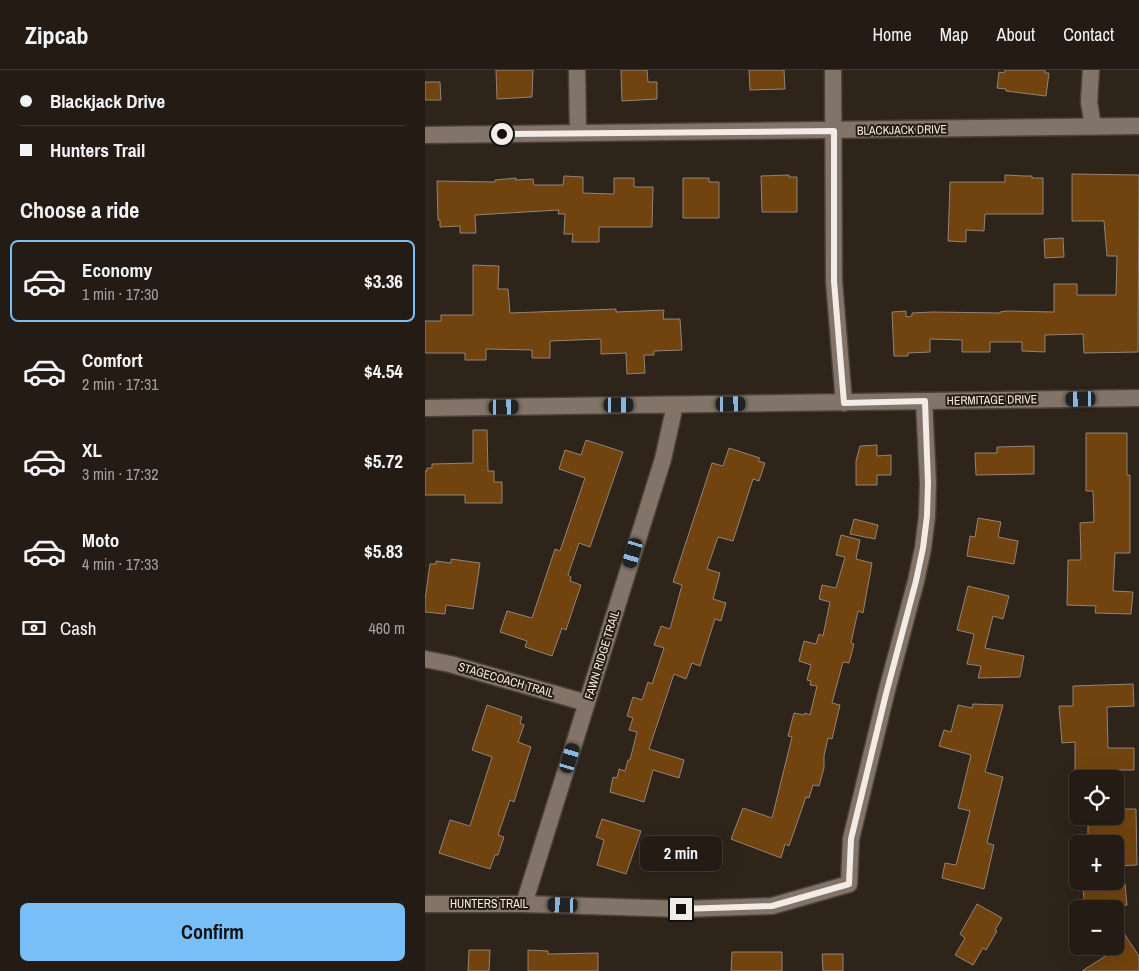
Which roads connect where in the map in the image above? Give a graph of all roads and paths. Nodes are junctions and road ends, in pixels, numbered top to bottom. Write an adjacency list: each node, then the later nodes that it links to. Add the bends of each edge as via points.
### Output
1 (577, 70): 7 (street)
2 (833, 70): 6 (street)
3 (1091, 70): 5 (street, via 1089,102)
4 (1139, 126): 5 (street, BLACKJACK DRIVE)
5 (1093, 127): 6 (street, BLACKJACK DRIVE)
6 (834, 131): 7 (street, BLACKJACK DRIVE); 11 (street, via 834,281)
7 (578, 133): 8 (street, BLACKJACK DRIVE)
8 (425, 135)
9 (1139, 398): 10 (street, HERMITAGE DRIVE)
10 (925, 401): 11 (street, HERMITAGE DRIVE); 17 (street, HUNTERS TRAIL, via 928,483 923,548 851,839 849,884 772,906 681,909)
11 (844, 403): 12 (street, HERMITAGE DRIVE)
12 (675, 405): 13 (street, HERMITAGE DRIVE); 15 (street, FAWN RIDGE TRAIL, via 663,459)
13 (425, 408)
14 (425, 659): 15 (street, STAGECOACH TRAIL)
15 (587, 703): 17 (street, FAWN RIDGE TRAIL)
16 (425, 904): 17 (street, HUNTERS TRAIL)
17 (524, 904)

